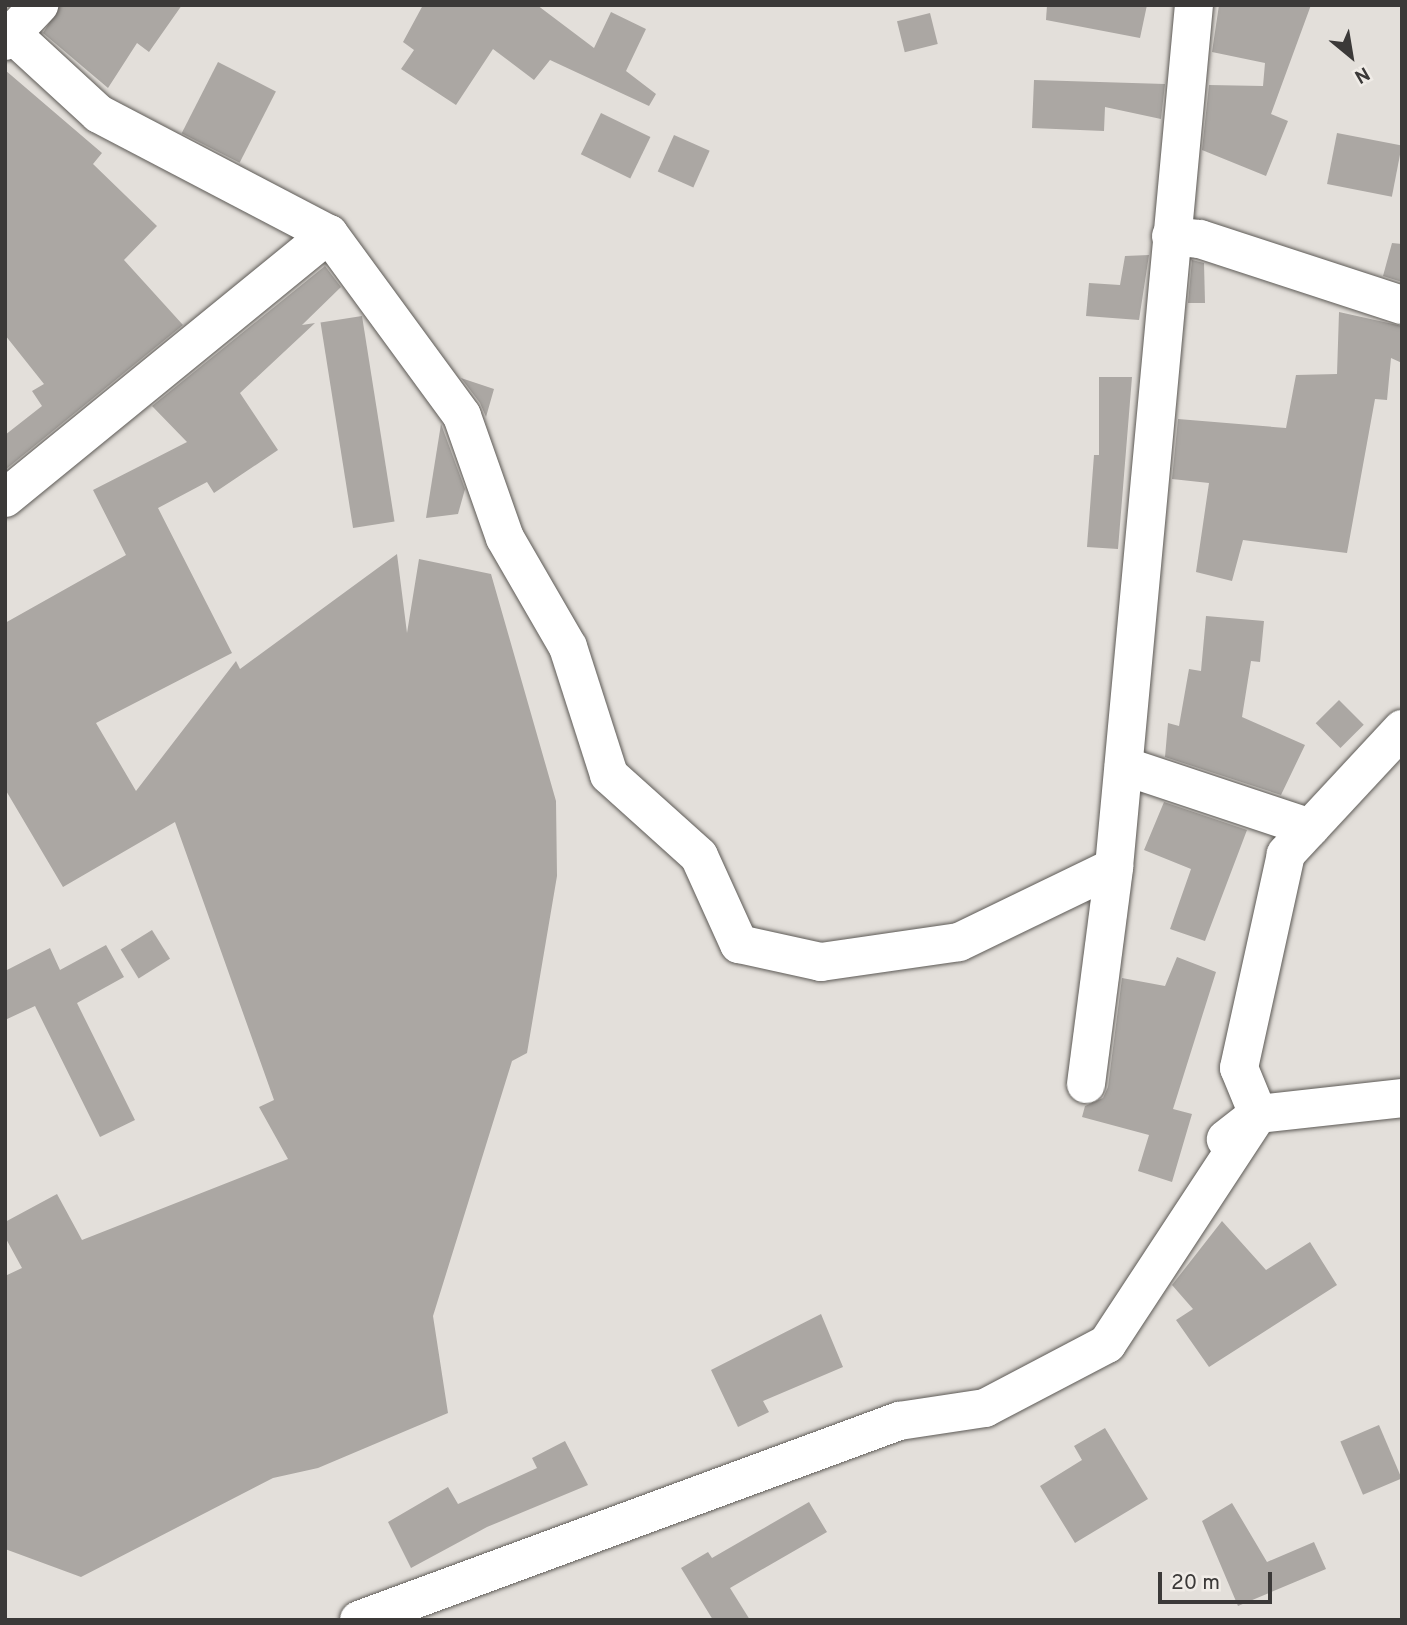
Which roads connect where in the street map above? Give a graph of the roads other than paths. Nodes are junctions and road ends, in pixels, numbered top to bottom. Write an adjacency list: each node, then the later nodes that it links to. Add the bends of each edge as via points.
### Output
1 (39, 5): 3 (street)
2 (1194, 5): 5 (street)
3 (8, 37): 4 (street, via 99,114)
4 (329, 234): 7 (street); 11 (street, via 462,415 505,538 568,647 609,775 699,856 739,944 821,961 959,942)
5 (1171, 236): 6 (street, via 1200,239); 9 (street)
6 (1402, 305)
7 (5, 498)
8 (1402, 729): 10 (street)
9 (1124, 766): 10 (street); 11 (street)
10 (1310, 828): 14 (street, via 1286,855 1239,1068)
11 (1114, 867): 12 (street)
12 (1086, 1084)
13 (1402, 1098): 14 (street)
14 (1258, 1114): 15 (street); 16 (street, via 1107,1345 985,1408 899,1421)
15 (1226, 1139)
16 (359, 1620)

